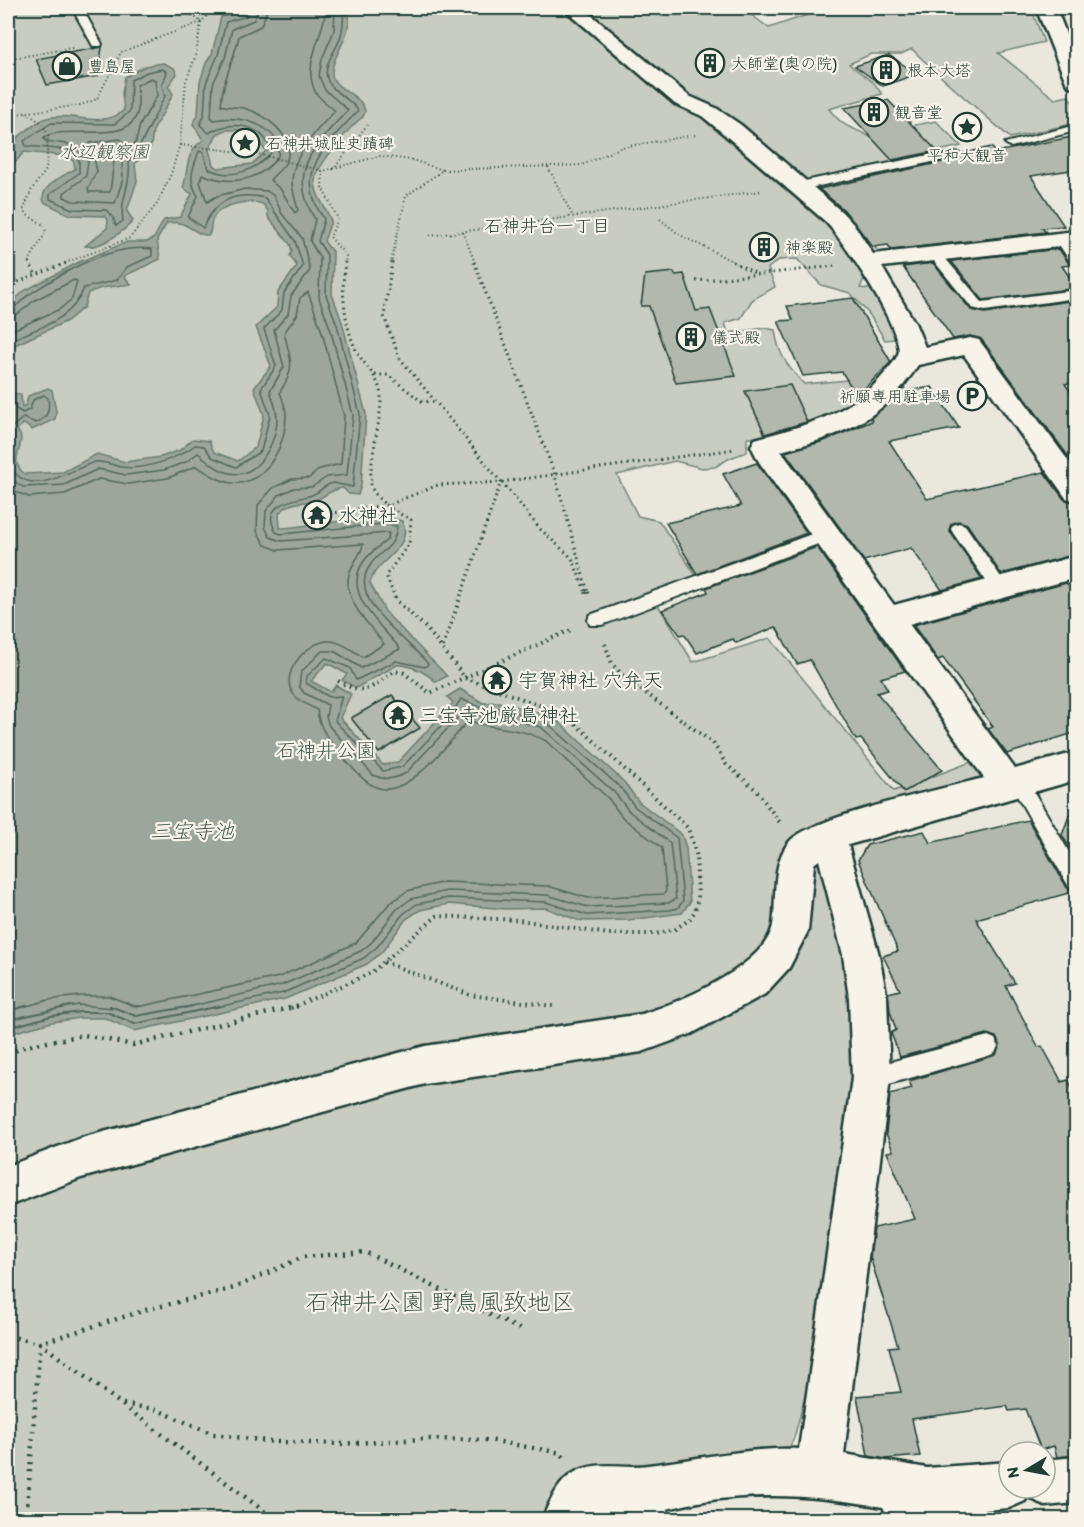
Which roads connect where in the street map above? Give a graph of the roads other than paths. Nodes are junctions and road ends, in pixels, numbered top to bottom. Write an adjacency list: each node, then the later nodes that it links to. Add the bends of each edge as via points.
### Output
1 (77, 8): 4 (lane)
2 (572, 8): 9 (street, via 682,100 709,112)
3 (1046, 8): 5 (street)
4 (97, 44)
5 (1077, 82)
6 (1077, 128): 7 (lane)
7 (1011, 143)
8 (938, 158): 9 (lane)
9 (800, 186): 13 (street, via 847,231)
10 (1069, 239): 11 (street); 12 (lane)
11 (935, 255): 13 (street); 14 (lane, via 976,305 985,308)
12 (1077, 260)
13 (866, 262): 15 (street, via 905,329 912,347)
14 (1077, 294)
15 (909, 358): 17 (street, via 970,346); 20 (street, via 883,395 862,413 829,429 765,446)
16 (1077, 446): 17 (street)
17 (1049, 452): 18 (street)
18 (1077, 491)
19 (959, 529): 22 (lane)
20 (828, 534): 23 (street); 24 (lane)
21 (1077, 567): 22 (street)
22 (999, 587): 23 (street)
23 (889, 618): 26 (street)
24 (596, 620)
25 (1077, 766): 26 (street)
26 (1012, 782): 27 (street); 28 (lane)
27 (815, 843): 30 (street, via 840,870 861,955 868,998); 31 (street, via 797,860 789,931 776,956 752,982 678,1021 642,1033 424,1065 81,1158)
28 (1077, 881)
29 (988, 1046): 30 (lane)
30 (871, 1078): 32 (street)
31 (8, 1186)
32 (819, 1473): 36 (street); 37 (street, via 703,1478)
33 (1077, 1480): 34 (street)
34 (1057, 1482)
35 (997, 1486): 36 (street, via 927,1491)
36 (906, 1502)
37 (652, 1504): 38 (street, via 616,1487)
38 (576, 1505)

